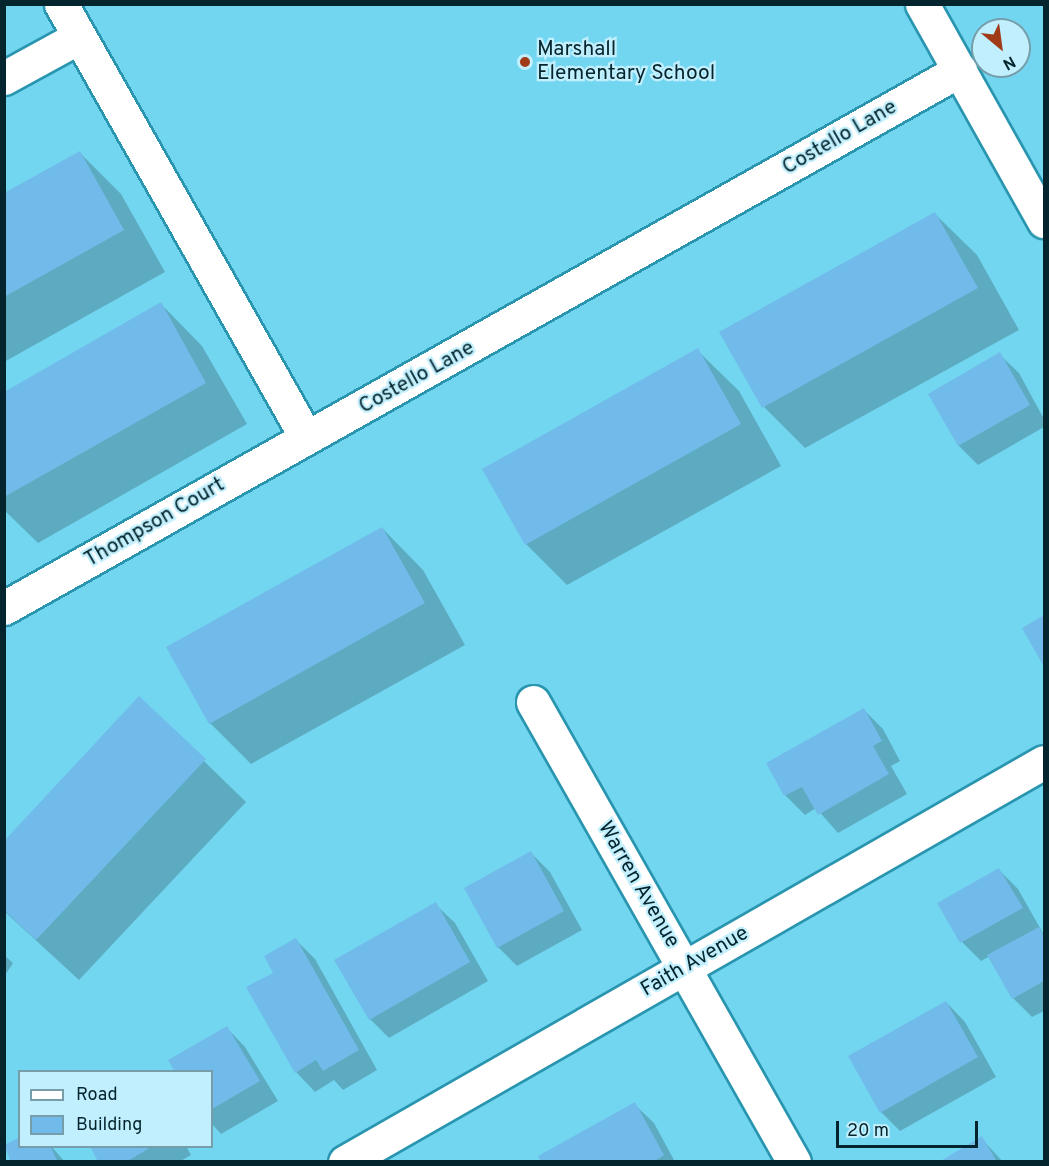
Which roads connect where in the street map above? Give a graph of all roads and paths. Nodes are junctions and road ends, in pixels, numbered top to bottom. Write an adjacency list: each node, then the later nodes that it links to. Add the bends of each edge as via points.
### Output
1 (61, 4): 3 (street)
2 (922, 4): 4 (street)
3 (79, 37): 5 (street); 7 (street)
4 (960, 70): 6 (street); 7 (street, Costello Lane, via 364,409)
5 (4, 78)
6 (1044, 221)
7 (306, 437): 8 (street, Thompson Court)
8 (4, 608)
9 (533, 702): 11 (street, Warren Avenue)
10 (1044, 762): 11 (street, Faith Avenue)
11 (685, 968): 12 (street, Faith Avenue); 13 (street, Warren Avenue)
12 (345, 1161)
13 (794, 1161)

